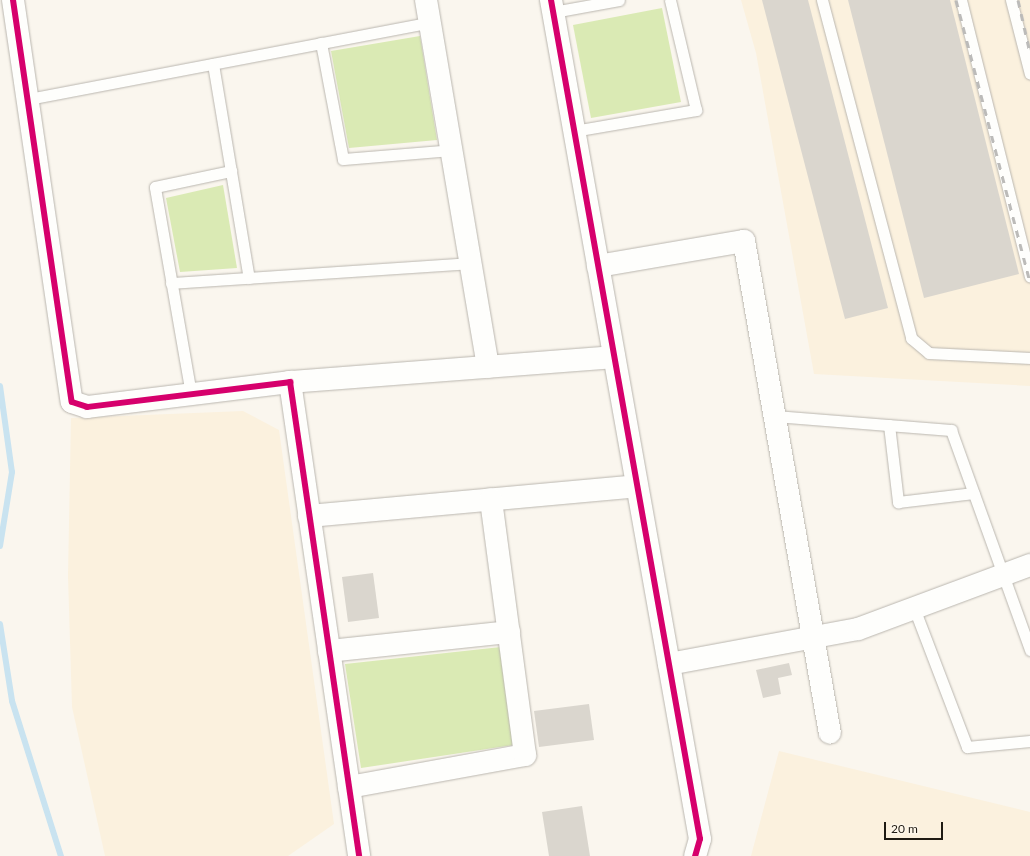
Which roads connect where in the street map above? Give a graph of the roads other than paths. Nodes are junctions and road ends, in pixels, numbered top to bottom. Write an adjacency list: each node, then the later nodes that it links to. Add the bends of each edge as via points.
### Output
1 (13, 0): 13 (street)
2 (426, 0): 9 (street)
3 (619, 0): 8 (lane)
4 (670, 0): 14 (lane, via 696,110)
5 (822, 0): 23 (lane, via 911,338 929,353)
6 (961, 0): 19 (lane)
7 (1011, 0): 12 (lane)
8 (552, 6): 14 (street)
9 (430, 22): 10 (lane); 15 (street)
10 (320, 43): 11 (lane); 15 (lane, via 343,159)
11 (213, 64): 13 (lane); 16 (lane)
12 (1030, 74)
13 (28, 99): 26 (street, via 72,402 86,407)
14 (574, 131): 18 (street)
15 (452, 150): 17 (street)
16 (231, 171): 20 (lane); 21 (lane, via 155,187)
17 (470, 263): 20 (lane); 24 (street)
18 (598, 266): 22 (street); 27 (street, via 744,241)
19 (1030, 277)
20 (249, 278): 21 (lane)
21 (171, 283): 26 (lane)
22 (614, 357): 24 (street); 29 (street)
23 (1030, 358)
24 (488, 367): 25 (street)
25 (290, 382): 26 (street); 32 (street)
26 (191, 394)
27 (774, 416): 28 (lane); 37 (street)
28 (889, 425): 30 (lane, via 951,430); 30 (lane, via 898,502)
29 (637, 486): 31 (street); 40 (street)
30 (973, 493): 34 (lane)
31 (491, 499): 32 (street); 36 (street)
32 (309, 516): 38 (street)
33 (1030, 565): 34 (street)
34 (1003, 575): 35 (street); 39 (lane)
35 (914, 608): 37 (street, via 858,629); 42 (lane, via 967,747)
36 (509, 632): 38 (street); 43 (street, via 525,755)
37 (813, 637): 40 (street); 41 (street)
38 (329, 650): 43 (street)
39 (1030, 650)
40 (669, 664): 45 (street, via 700,839)
41 (830, 733)
42 (1030, 741)
43 (349, 787): 44 (street)
44 (359, 856)
45 (695, 856)

